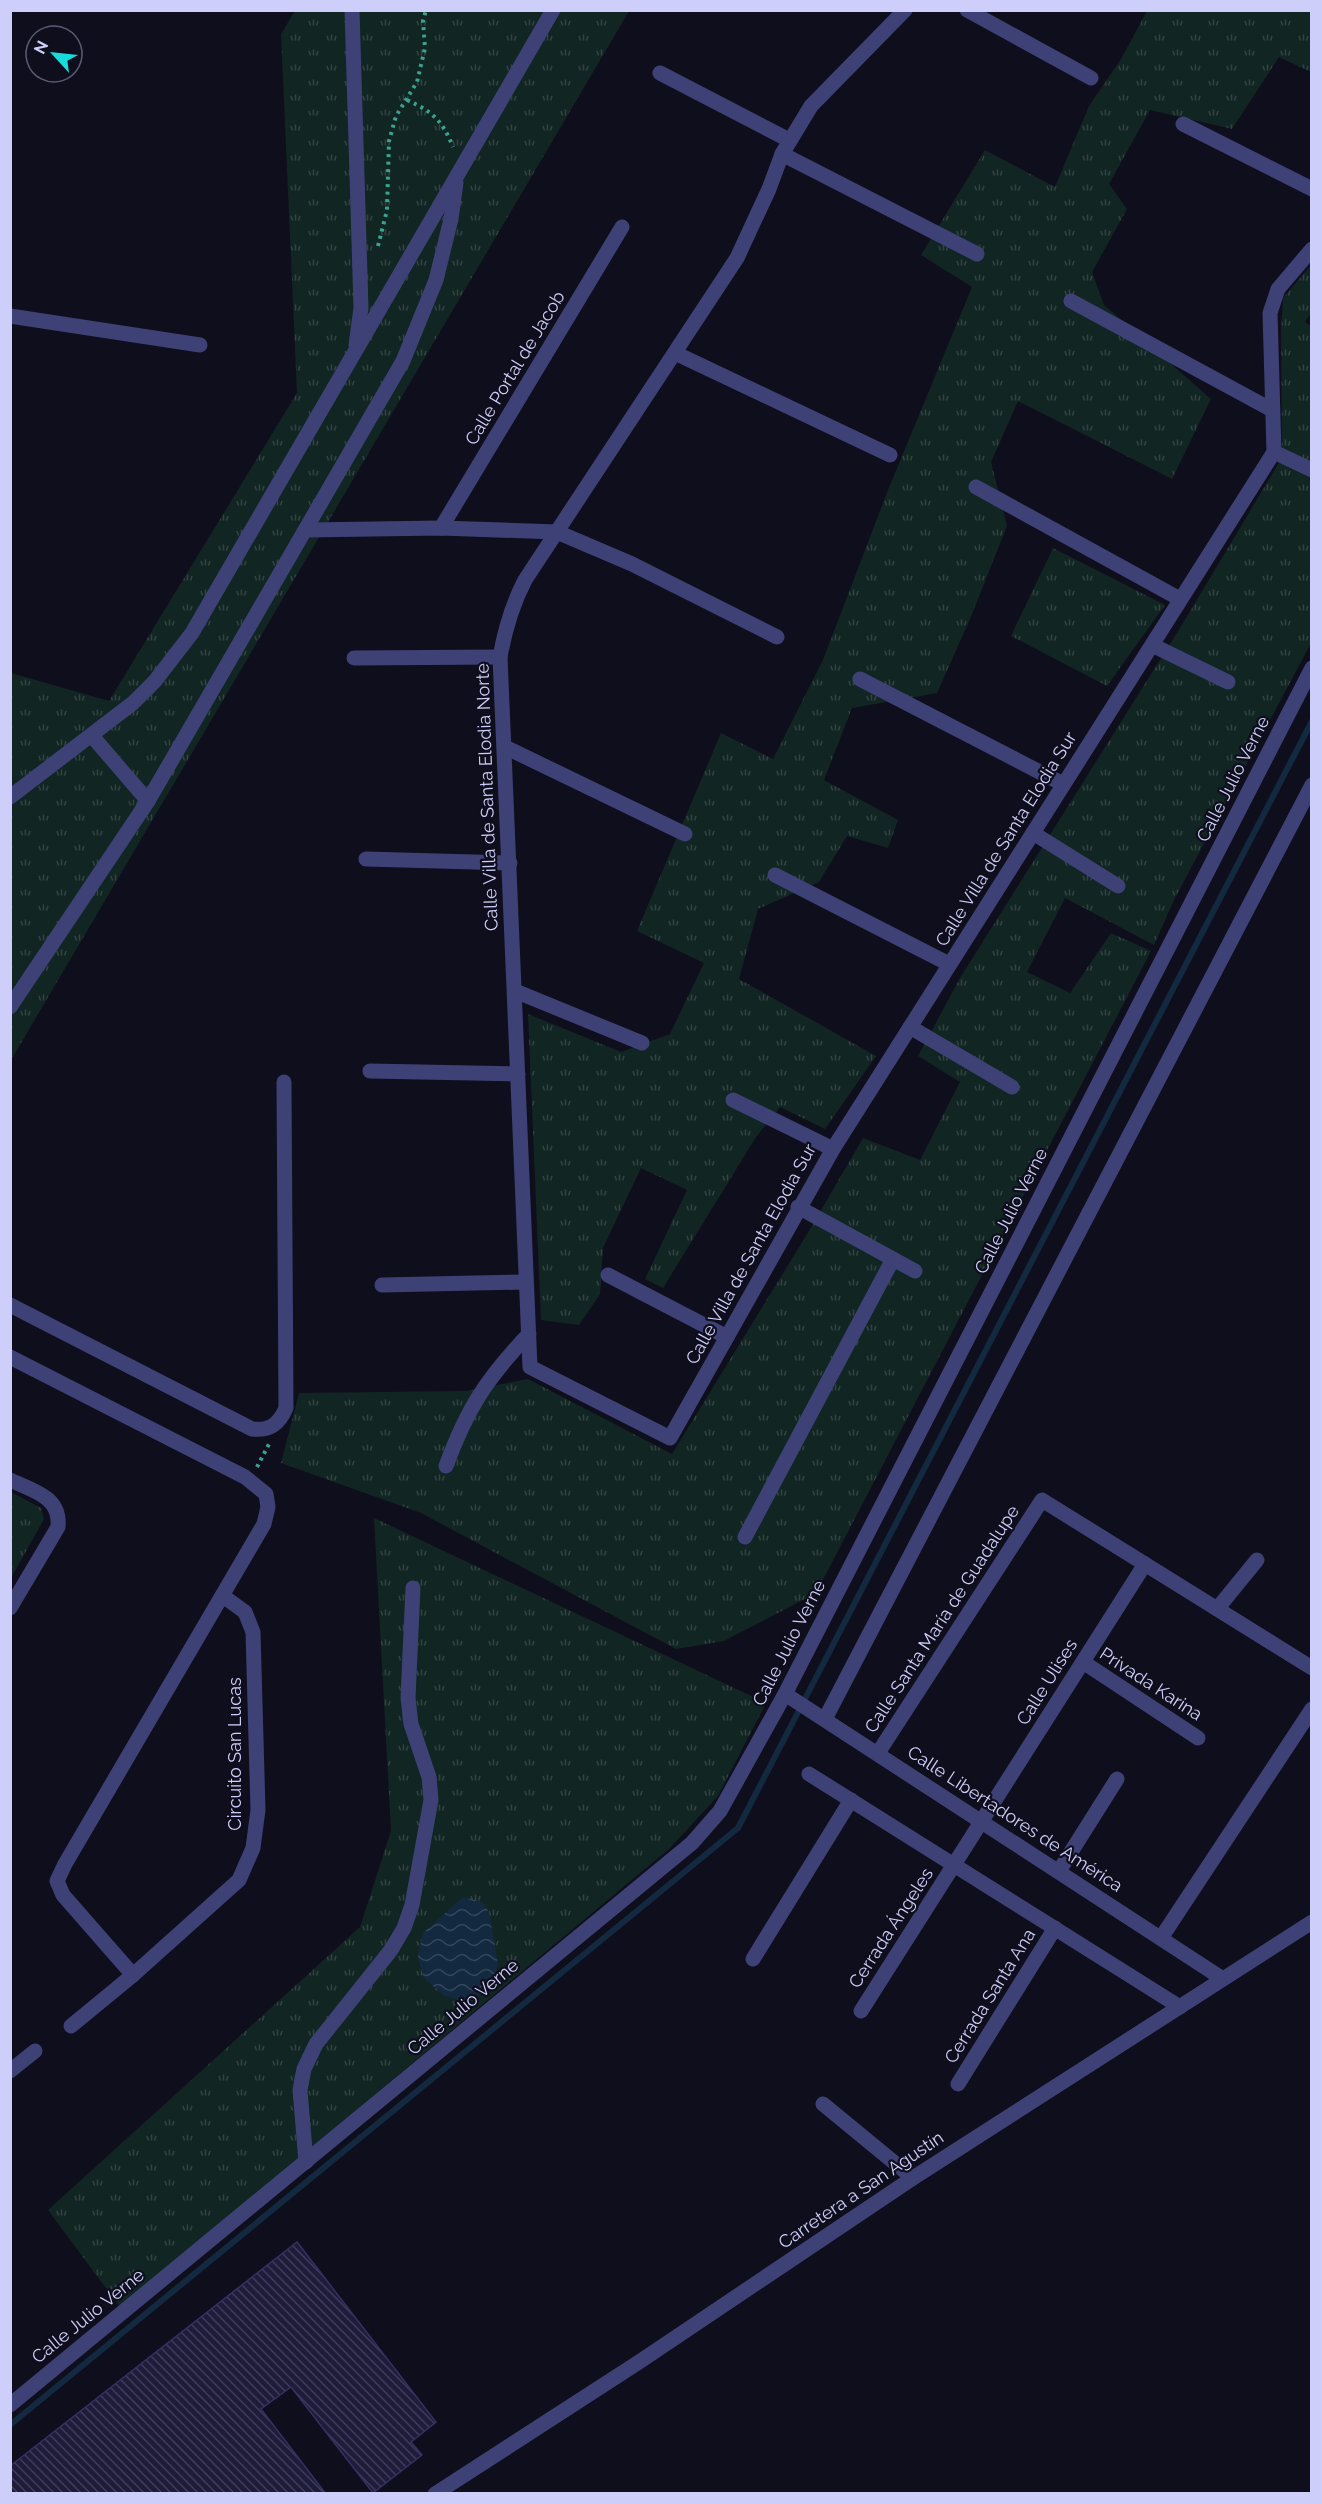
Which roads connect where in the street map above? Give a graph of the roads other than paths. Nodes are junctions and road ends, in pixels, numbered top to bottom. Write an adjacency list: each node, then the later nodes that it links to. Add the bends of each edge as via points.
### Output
1 (352, 10): 18 (street, via 360,308)
2 (553, 10): 10 (street)
3 (905, 10): 8 (street, Calle Villa de Santa Elodia Norte, via 811,106)
4 (967, 10): 6 (street)
5 (660, 73): 8 (street)
6 (1091, 78)
7 (1184, 124): 11 (street)
8 (789, 140): 9 (street, Calle Villa de Santa Elodia Norte)
9 (782, 154): 14 (street); 19 (street, Calle Villa de Santa Elodia Norte, via 737,258)
10 (458, 174): 18 (street); 26 (street, via 451,219 421,322 403,361)
11 (1311, 189)
12 (622, 227): 25 (street, Calle Portal de Jacob)
13 (1311, 249): 20 (street, via 1278,289 1270,313)
14 (977, 254)
15 (1071, 301): 20 (street)
16 (10, 316): 17 (street)
17 (200, 345)
18 (355, 351): 36 (street, via 192,633 155,681)
19 (675, 353): 22 (street); 27 (street, Calle Villa de Santa Elodia Norte)
20 (1272, 410): 21 (street)
21 (1274, 452): 23 (street); 28 (street, Calle Villa de Santa Elodia Sur)
22 (890, 455)
23 (1311, 470)
24 (976, 487): 28 (street)
25 (441, 528): 26 (street); 27 (street)
26 (306, 530): 41 (street)
27 (558, 532): 29 (street, via 695,594); 31 (street, Calle Villa de Santa Elodia Norte, via 513,602)
28 (1180, 600): 30 (street, Calle Villa de Santa Elodia Sur)
29 (777, 637)
30 (1152, 645): 35 (street); 38 (street, Calle Villa de Santa Elodia Sur)
31 (500, 657): 32 (street); 37 (street, Calle Villa de Santa Elodia Norte)
32 (354, 658)
33 (1311, 668): 81 (street, Calle Julio Verne)
34 (860, 679): 38 (street)
35 (1228, 682)
36 (92, 736): 40 (street); 41 (street)
37 (505, 747): 43 (street); 45 (street, Calle Villa de Santa Elodia Norte)
38 (1063, 784): 42 (street, Calle Villa de Santa Elodia Sur)
39 (1311, 785): 83 (street)
40 (10, 797)
41 (148, 801): 50 (street)
42 (1033, 833): 47 (street); 48 (street, Calle Villa de Santa Elodia Sur)
43 (685, 834)
44 (366, 859): 45 (street)
45 (510, 863): 49 (street, Calle Villa de Santa Elodia Norte)
46 (775, 875): 48 (street)
47 (1118, 885)
48 (950, 964): 51 (street, Calle Villa de Santa Elodia Sur)
49 (515, 991): 52 (street); 54 (street, Calle Villa de Santa Elodia Norte)
50 (10, 1006)
51 (910, 1027): 56 (street); 58 (street, Calle Villa de Santa Elodia Sur)
52 (642, 1043)
53 (370, 1071): 54 (street)
54 (518, 1074): 63 (street, Calle Villa de Santa Elodia Norte)
55 (284, 1082): 65 (street, via 286,1408 281,1420 270,1428 252,1429)
56 (1012, 1086)
57 (733, 1100): 58 (street)
58 (833, 1149): 59 (street, Calle Villa de Santa Elodia Sur)
59 (798, 1207): 60 (street); 67 (street, Calle Villa de Santa Elodia Sur)
60 (893, 1259): 61 (street); 72 (street)
61 (915, 1271)
62 (608, 1275): 67 (street)
63 (526, 1282): 64 (street); 66 (street, Calle Villa de Santa Elodia Norte)
64 (382, 1285)
65 (10, 1305)
66 (529, 1334): 69 (street, Calle Villa de Santa Elodia Norte, via 530,1367); 70 (street, via 478,1394)
67 (727, 1337): 69 (street, Calle Villa de Santa Elodia Sur)
68 (10, 1357): 76 (street, via 245,1477 266,1494 264,1524)
69 (670, 1438)
70 (446, 1466)
71 (10, 1480): 77 (street, via 47,1497 59,1516 58,1527)
72 (745, 1537)
73 (1257, 1560): 78 (street)
74 (1145, 1564): 78 (street, Calle Santa María de Guadalupe); 79 (street, Calle Ulises); 85 (street, Calle Santa María de Guadalupe, via 1042,1500)
75 (413, 1588): 105 (street, via 408,1698 411,1724 429,1777 431,1800 412,1905 391,1950 316,2044 304,2069 300,2090)
76 (223, 1596): 96 (street, Circuito San Lucas, via 245,1612 253,1632 258,1810 254,1848 239,1880); 96 (street, via 57,1881 63,1894)
77 (10, 1608)
78 (1217, 1609): 80 (street, Calle Santa María de Guadalupe)
79 (1083, 1662): 84 (street, Privada Karina); 89 (street, Calle Ulises)
80 (1311, 1668)
81 (790, 1697): 83 (street, Calle Libertadores de América); 105 (street, Calle Julio Verne, via 720,1811 692,1842)
82 (1311, 1709): 94 (street)
83 (818, 1715): 85 (street, Calle Libertadores de América)
84 (1198, 1738)
85 (878, 1754): 89 (street, Calle Libertadores de América)
86 (809, 1774): 88 (street)
87 (1117, 1779): 91 (street)
88 (851, 1800): 90 (street); 95 (street)
89 (982, 1821): 90 (street, Calle Ulises); 91 (street, Calle Libertadores de América)
90 (954, 1865): 93 (street); 99 (street, Cerrada Ángeles)
91 (1059, 1871): 94 (street, Calle Libertadores de América)
92 (1311, 1922): 97 (street, Carretera a San Agustín)
93 (1056, 1928): 98 (street); 103 (street, Cerrada Santa Ana)
94 (1161, 1938): 97 (street, Calle Libertadores de América)
95 (753, 1959)
96 (133, 1976): 100 (street, Circuito San Lucas)
97 (1223, 1979): 98 (street, Carretera a San Agustín)
98 (1180, 2007): 106 (street, Carretera a San Agustín)
99 (861, 2011)
100 (71, 2026)
101 (35, 2051): 102 (street)
102 (10, 2071)
103 (958, 2084)
104 (823, 2104): 106 (street)
105 (306, 2162): 107 (street, Calle Julio Verne)
106 (913, 2178): 108 (street, Carretera a San Agustín)
107 (10, 2404)
108 (435, 2493)

